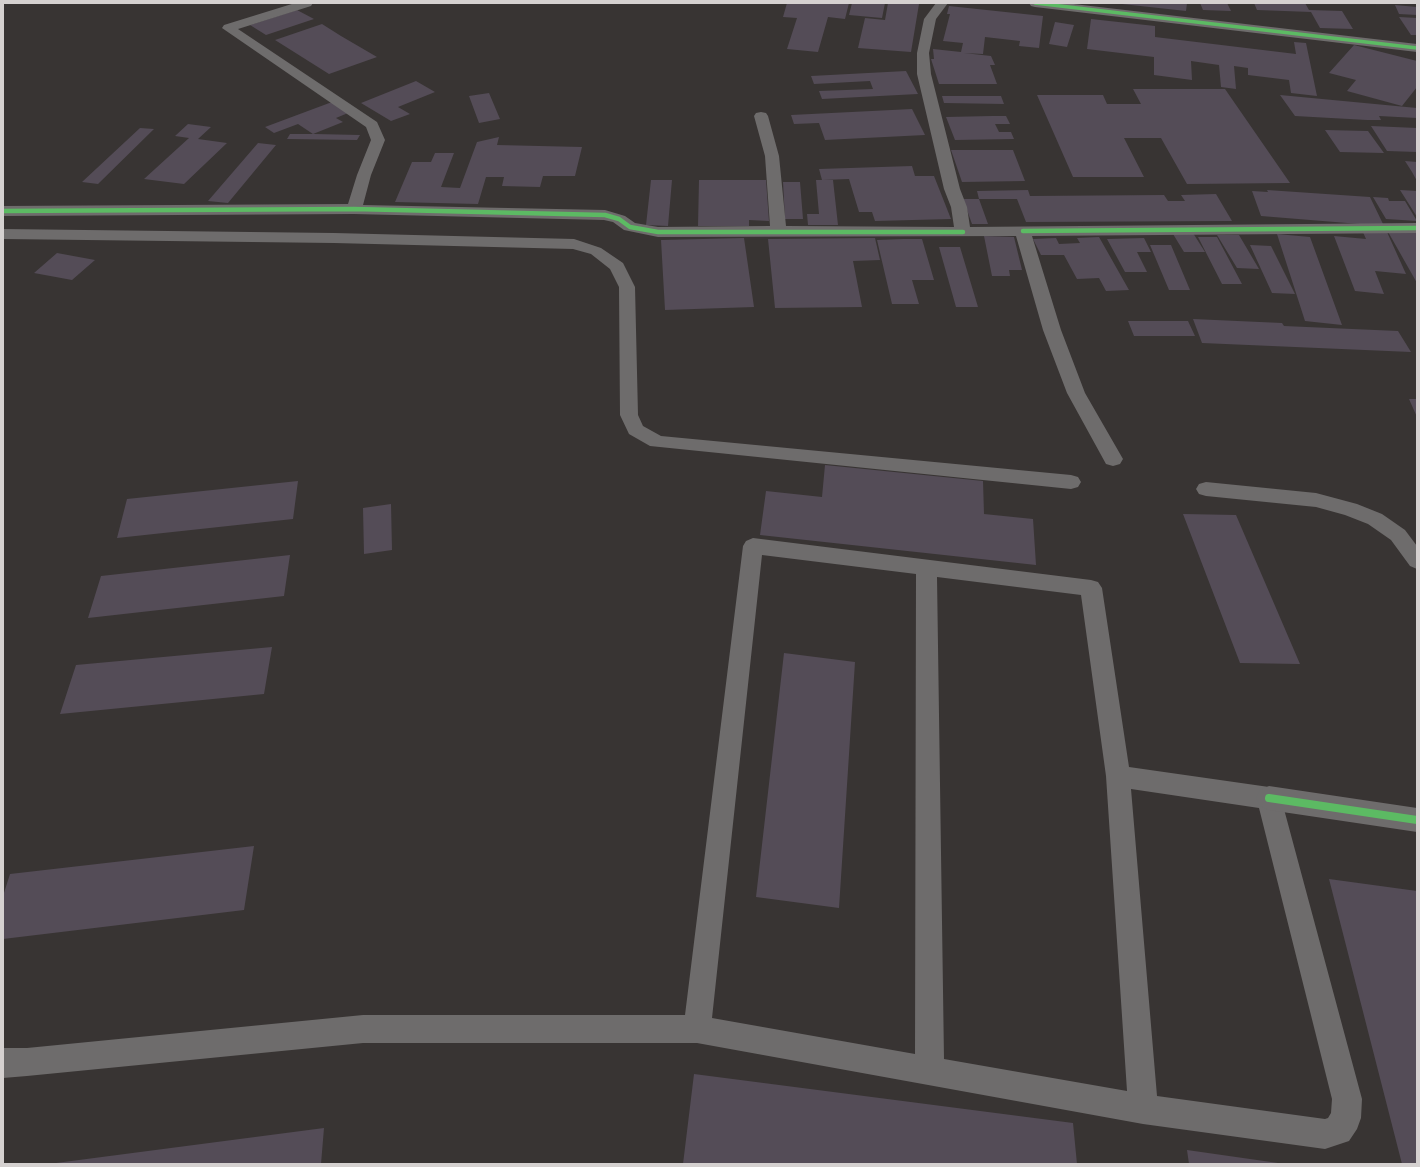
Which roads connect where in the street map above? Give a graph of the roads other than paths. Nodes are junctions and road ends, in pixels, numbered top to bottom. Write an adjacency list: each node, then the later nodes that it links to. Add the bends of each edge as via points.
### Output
1 (307, 3): 6 (street, via 228,28 372,125 378,140)
2 (942, 3): 11 (street, via 930,19 923,53 924,74 952,189 959,207)
3 (1035, 3): 4 (street)
4 (1417, 48)
5 (761, 116): 9 (street, via 772,156 776,223)
6 (354, 209): 7 (street); 9 (street, via 605,215 619,219 630,228 658,232)
7 (3, 211)
8 (1417, 228): 10 (street)
9 (779, 231): 11 (street)
10 (1024, 231): 11 (street); 13 (street, via 1052,330 1076,393)
11 (963, 232)
12 (3, 234): 14 (lane, via 574,244 596,251 618,266 627,287 629,415 636,430 657,442)
13 (1113, 459)
14 (1071, 482)
15 (1206, 489): 16 (lane, via 1316,500 1350,509 1374,519 1398,536)
16 (1417, 562)
17 (926, 567): 18 (lane, via 1091,588); 21 (lane, via 753,546); 23 (lane)
18 (1118, 776): 19 (lane); 24 (lane)
19 (1269, 798): 20 (street); 24 (lane, via 1347,1099 1346,1118 1338,1130 1325,1134)
20 (1417, 820)
21 (697, 1029): 22 (lane, via 363,1029); 23 (lane)
22 (3, 1063)
23 (930, 1071): 24 (lane)
24 (1143, 1109)

